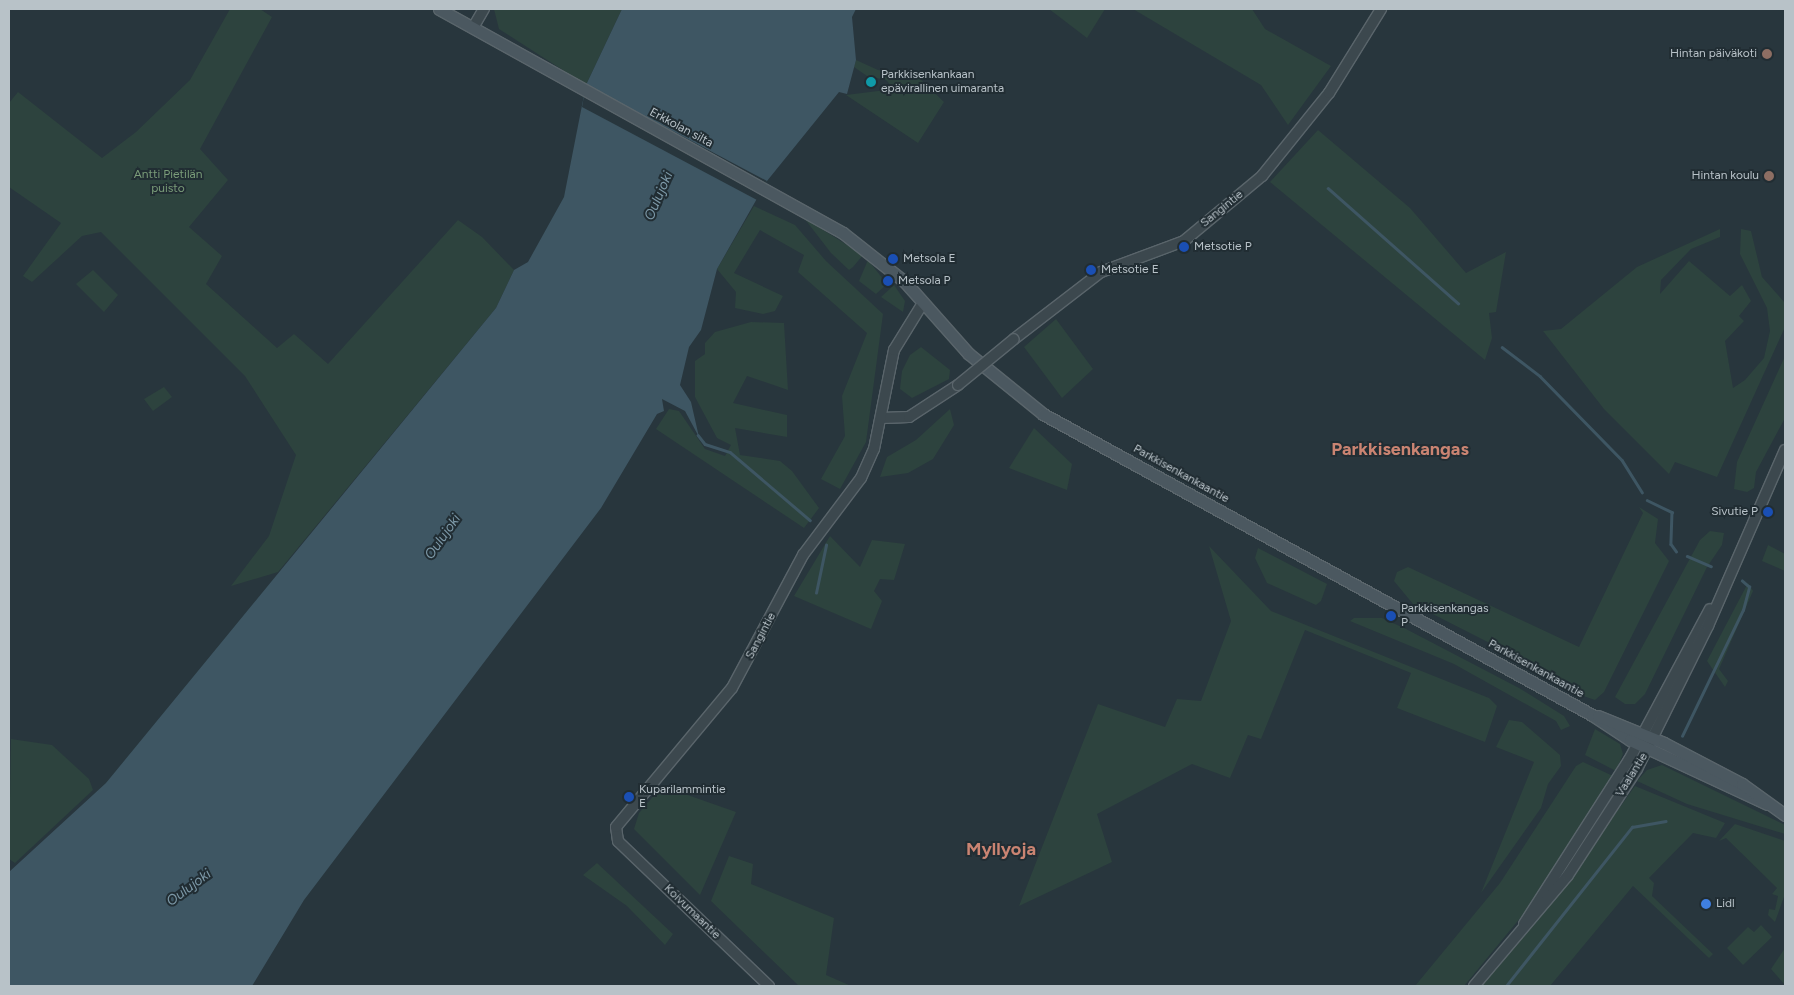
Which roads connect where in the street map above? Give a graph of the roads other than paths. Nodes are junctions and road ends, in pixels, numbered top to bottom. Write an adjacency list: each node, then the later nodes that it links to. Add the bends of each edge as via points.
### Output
1 (439, 9): 4 (main road, Erkkolan silta)
2 (484, 9): 4 (street)
3 (1381, 9): 7 (street, Sangintie, bridge, via 1310,119 1247,189 1184,241 1089,279 958,385 909,417)
4 (474, 26): 5 (main road, Erkkolan silta, via 554,75)
5 (796, 206): 6 (main road, Parkkisenkankaantie, via 886,265)
6 (923, 302): 7 (street, Sangintie, via 894,350); 9 (main road, Parkkisenkankaantie, via 969,354 1043,414)
7 (881, 418): 15 (street, Sangintie, via 861,478 803,555 738,679 621,818)
8 (1785, 450): 10 (street, Vaalantie, via 1716,600)
9 (1592, 715): 10 (main road, Parkkisenkankaantie); 11 (main road, Parkkisenkankaantie)
10 (1648, 735): 11 (street, Vaalantie); 12 (street, Vaalantie); 13 (main road, Parkkisenkankaantie, via 1742,784)
11 (1637, 744): 12 (main road, Parkkisenkankaantie); 16 (street, Vaalantie)
12 (1648, 750): 13 (main road, Parkkisenkankaantie); 16 (street, Vaalantie, via 1568,876)
13 (1767, 804): 14 (main road, Parkkisenkankaantie)
14 (1785, 815)
15 (615, 837): 17 (street, Koivumaantie)
16 (1519, 934): 18 (street, Vaalantie)
17 (769, 986)
18 (1474, 986)

